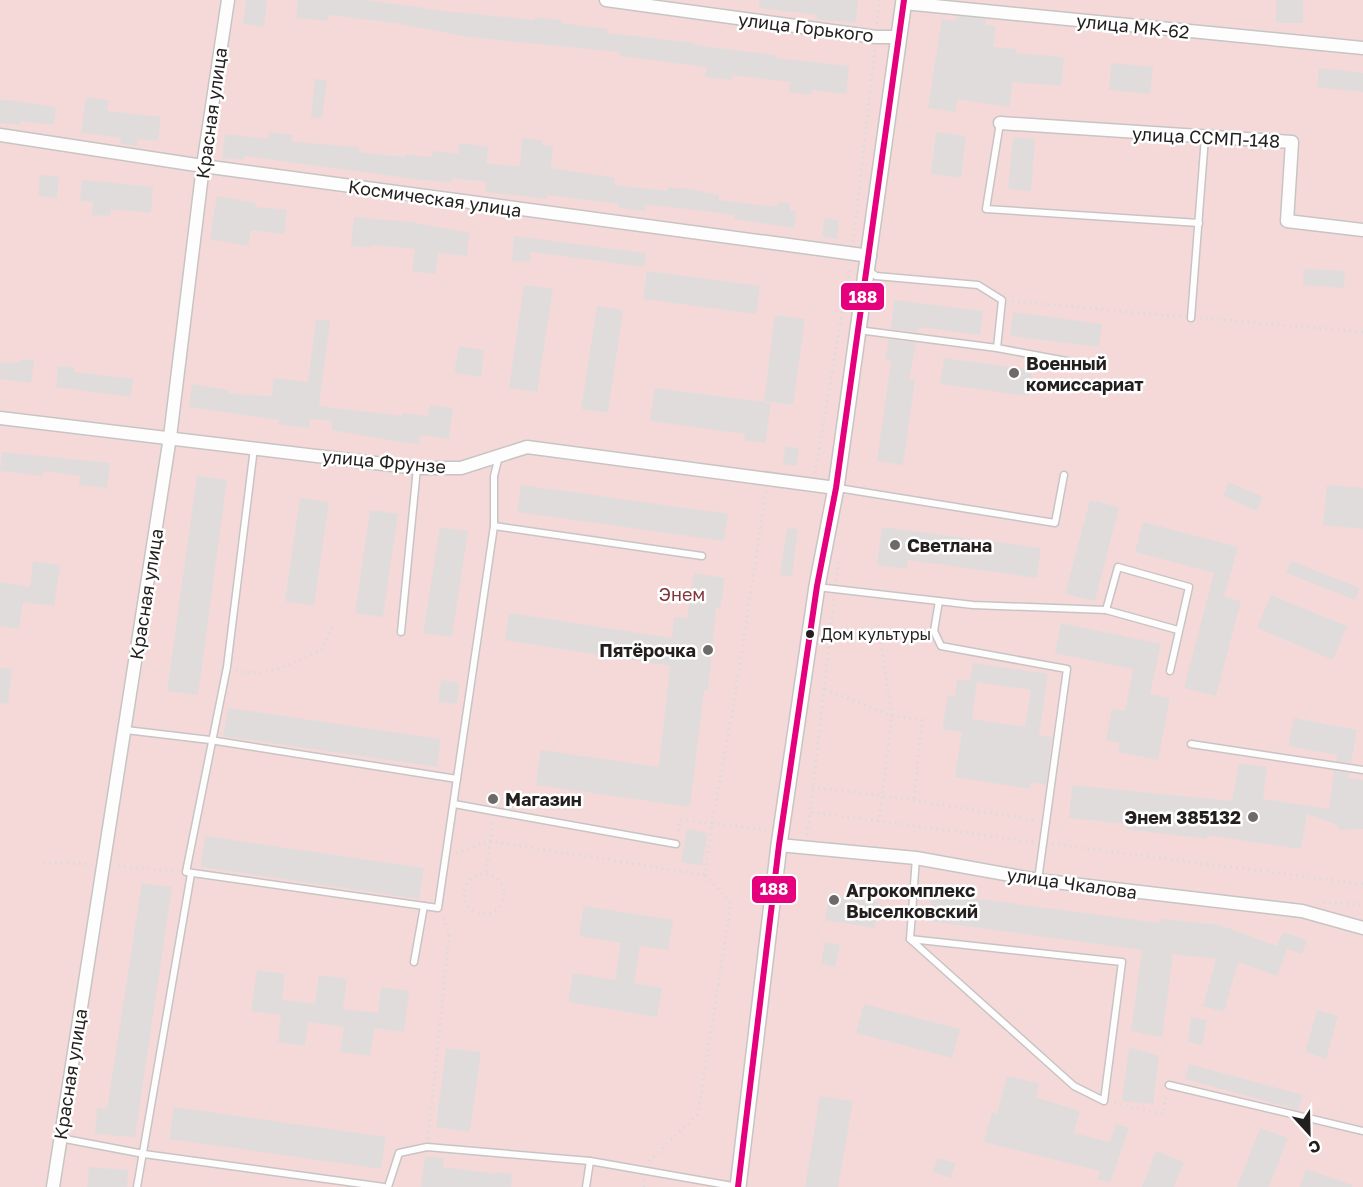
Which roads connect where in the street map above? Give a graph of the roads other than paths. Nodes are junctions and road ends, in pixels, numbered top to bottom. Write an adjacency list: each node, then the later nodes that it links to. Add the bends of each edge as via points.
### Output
1 (228, 0): 9 (street, Красная улица)
2 (606, 0): 4 (street, улица Горького)
3 (904, 2): 4 (street); 5 (street, улица МК-62)
4 (899, 37): 12 (street)
5 (1363, 48)
6 (1000, 123): 8 (street, улица ССМП-148); 10 (lane, via 986,209)
7 (0, 135): 9 (street, Космическая улица)
8 (1205, 137): 10 (lane); 11 (street, улица ССМП-148, via 1292,142 1287,221)
9 (203, 166): 12 (street, Космическая улица); 18 (street, Красная улица)
10 (1199, 223): 13 (lane)
11 (1363, 230)
12 (869, 263): 14 (street); 15 (lane, via 876,276 978,285 1002,300)
13 (1191, 318)
14 (857, 330): 15 (lane); 23 (street)
15 (997, 348): 16 (lane)
16 (1077, 363)
17 (0, 418): 18 (street, улица Фрунзе)
18 (170, 437): 19 (street, улица Фрунзе); 32 (street, Красная улица)
19 (254, 447): 21 (street, улица Фрунзе); 33 (lane, via 227,667)
20 (499, 456): 21 (street, улица Фрунзе, via 461,468); 23 (street, улица Фрунзе, via 527,447); 24 (lane, via 494,476)
21 (417, 468): 30 (lane)
22 (1064, 475): 23 (lane, via 1055,523)
23 (836, 488): 26 (street)
24 (494, 526): 25 (lane); 36 (lane)
25 (702, 556)
26 (817, 586): 27 (lane); 38 (street)
27 (939, 601): 28 (lane); 42 (lane, via 934,631 941,646 1067,669)
28 (1106, 610): 29 (lane); 29 (lane, via 1118,567 1189,587)
29 (1178, 630): 31 (lane)
30 (401, 632)
31 (1170, 671)
32 (126, 730): 33 (lane); 49 (street, Красная улица, via 112,864)
33 (210, 740): 36 (lane); 41 (lane)
34 (1191, 744): 35 (lane)
35 (1363, 770)
36 (457, 779): 37 (lane)
37 (454, 804): 39 (lane); 43 (lane, via 438,908)
38 (780, 838): 40 (street, улица Чкалова); 56 (street)
39 (676, 844)
40 (916, 858): 42 (street, улица Чкалова); 45 (lane)
41 (188, 873): 43 (lane); 50 (lane)
42 (1038, 880): 44 (street, улица Чкалова, via 1302,911)
43 (424, 906): 46 (lane)
44 (1363, 928)
45 (910, 939): 45 (lane, via 1122,962 1104,1101 1074,1086)
46 (414, 962)
47 (1169, 1085): 48 (lane)
48 (1363, 1131)
49 (59, 1138): 50 (lane); 52 (street, Красная улица)
50 (144, 1154): 53 (lane); 54 (lane)
51 (590, 1161): 54 (lane, via 427,1147 399,1154); 55 (lane); 56 (lane)
52 (53, 1187)
53 (138, 1187)
54 (386, 1187)
55 (586, 1187)
56 (738, 1187)

